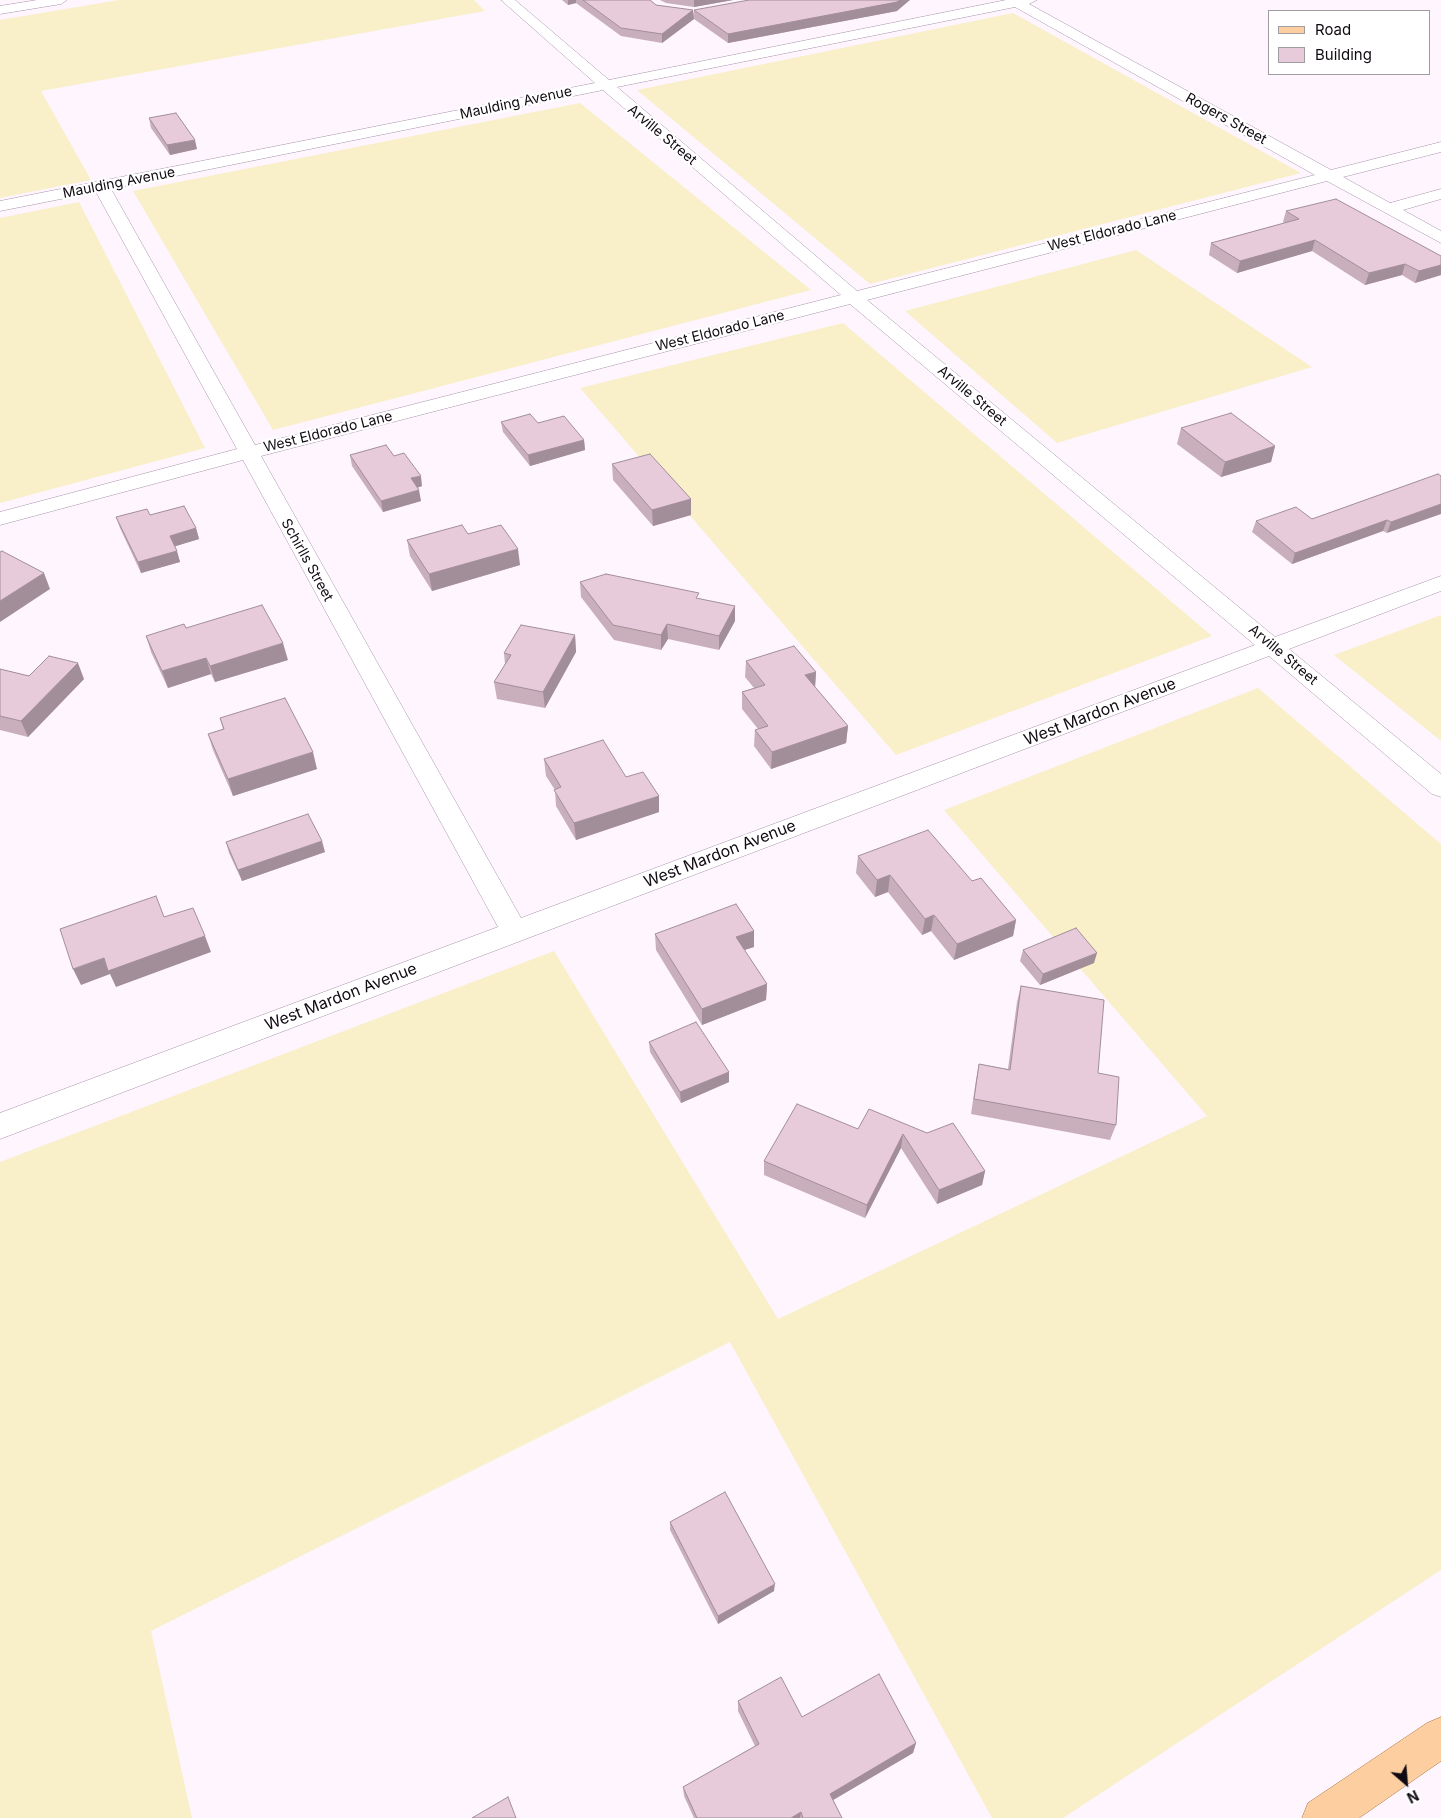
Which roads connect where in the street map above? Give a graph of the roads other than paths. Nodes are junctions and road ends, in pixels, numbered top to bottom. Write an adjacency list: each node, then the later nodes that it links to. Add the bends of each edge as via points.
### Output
1 (60, 0): 4 (street)
2 (507, 0): 5 (street, Arville Street)
3 (1020, 1): 5 (street, Maulding Avenue); 7 (street, Rogers Street)
4 (0, 10)
5 (603, 85): 8 (street, Maulding Avenue); 13 (street, Arville Street)
6 (1441, 146): 7 (street, West Eldorado Lane)
7 (1327, 176): 11 (street, Rogers Street); 13 (street, West Eldorado Lane)
8 (101, 186): 10 (street, Maulding Avenue); 14 (street, Schirlls Street)
9 (1441, 194): 11 (street)
10 (0, 206)
11 (1388, 209): 12 (street, Rogers Street)
12 (1441, 238)
13 (853, 297): 14 (street, West Eldorado Lane); 17 (street, Arville Street)
14 (248, 453): 15 (street, West Eldorado Lane); 19 (street, Schirlls Street)
15 (0, 519)
16 (1441, 583): 17 (street, West Mardon Avenue)
17 (1274, 647): 18 (street, Arville Street); 19 (street, West Mardon Avenue)
18 (1441, 788)
19 (515, 932): 20 (street, West Mardon Avenue)
20 (0, 1126)
21 (1441, 1737): 22 (main road)
22 (1323, 1818)

